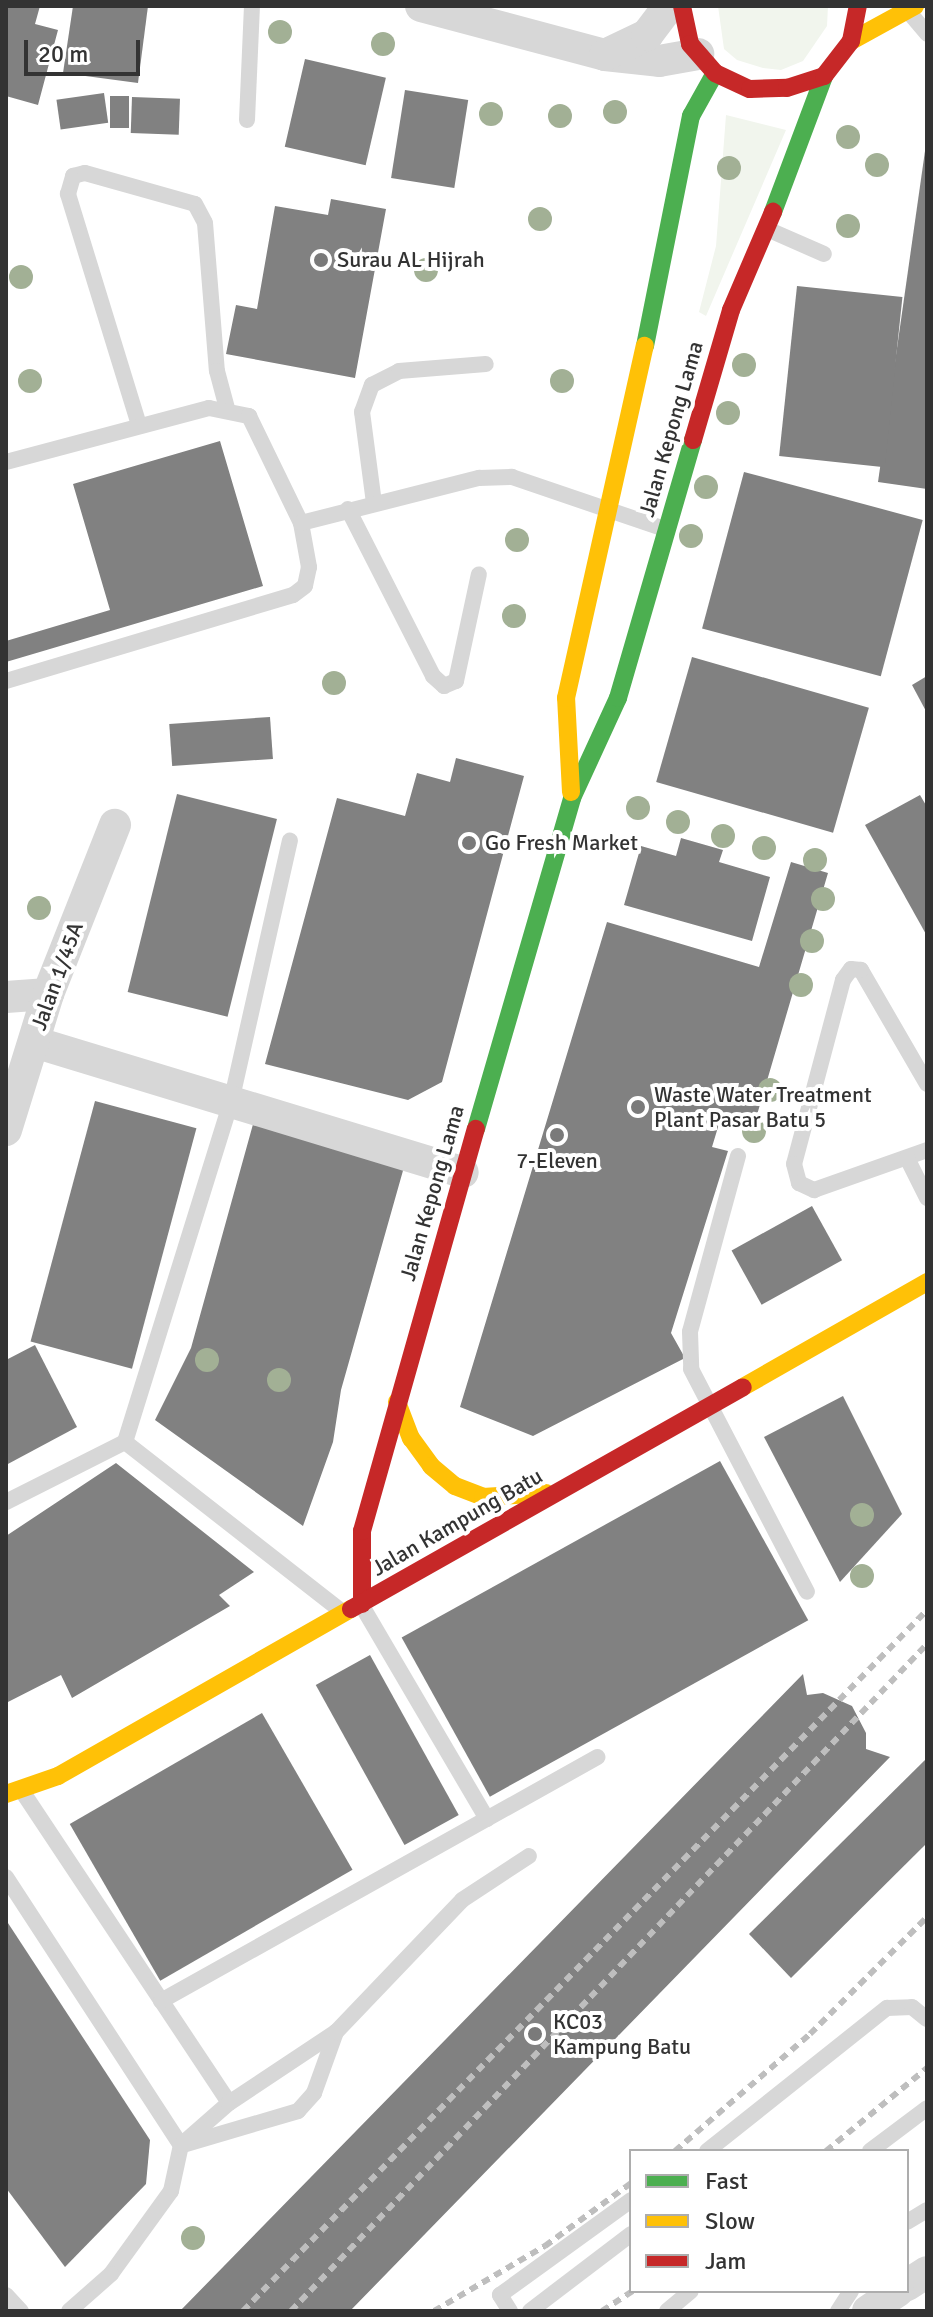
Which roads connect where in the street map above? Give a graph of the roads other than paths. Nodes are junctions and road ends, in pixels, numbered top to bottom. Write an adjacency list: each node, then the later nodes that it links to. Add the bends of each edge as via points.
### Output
1 (252, 6): 12 (lane)
2 (421, 6): 9 (street)
3 (669, 6): 9 (street, via 647,35)
4 (682, 6): 10 (street, via 683,26)
5 (858, 6): 8 (street)
6 (911, 8): 7 (lane); 8 (street)
7 (927, 34)
8 (851, 41): 11 (street, Jalan Kepong Lama)
9 (605, 55): 10 (street)
10 (707, 63): 11 (street, via 750,89 787,88); 21 (street, Jalan Kepong Lama, via 691,116)
11 (824, 76): 13 (street, Jalan Kepong Lama)
12 (247, 120)
13 (765, 228): 14 (lane); 23 (street, Jalan Kepong Lama, via 731,310)
14 (824, 254)
15 (486, 364): 19 (lane, via 399,371 372,385 362,412)
16 (227, 409): 17 (lane, via 209,408); 17 (lane, via 217,371 205,223 195,204 85,173 73,176 68,194); 22 (lane, via 249,416)
17 (139, 425): 18 (lane)
18 (6, 462)
19 (374, 503): 20 (lane); 21 (lane, via 479,478 512,477)
20 (348, 509): 22 (lane); 24 (lane, via 433,676 444,686 456,681)
21 (612, 511): 23 (lane); 26 (street, Jalan Kepong Lama, via 566,698)
22 (301, 523): 25 (lane, via 309,567 305,586 293,595)
23 (667, 529): 26 (street, Jalan Kepong Lama, via 618,698)
24 (479, 574)
25 (6, 681)
26 (572, 798): 38 (street, Jalan Kepong Lama)
27 (115, 825): 29 (street, Jalan 1/45A)
28 (290, 841): 33 (lane)
29 (48, 994): 30 (street); 31 (street, Jalan 1/45A)
30 (6, 997)
31 (34, 1042): 33 (street); 34 (street, Jalan 1/45A)
32 (927, 1084): 37 (lane, via 861,970 851,969 843,980 794,1164 799,1183 814,1190)
33 (231, 1102): 38 (street); 43 (lane)
34 (6, 1130)
35 (927, 1150): 37 (lane)
36 (738, 1156): 42 (lane, via 690,1332 691,1369)
37 (907, 1158): 39 (lane)
38 (463, 1172): 41 (street, Jalan Kepong Lama)
39 (927, 1198)
40 (927, 1282): 42 (street, Jalan Kampung Batu)
41 (397, 1402): 44 (street, via 411,1438 431,1466 455,1486 483,1497); 47 (street, Jalan Kepong Lama, via 362,1531)
42 (711, 1405): 44 (street, Jalan Kampung Batu); 46 (lane)
43 (125, 1442): 45 (lane); 48 (lane)
44 (560, 1491): 47 (street, Jalan Kampung Batu)
45 (6, 1502)
46 (807, 1592)
47 (362, 1604): 48 (street, Jalan Kampung Batu); 51 (lane)
48 (344, 1614): 50 (street, Jalan Kampung Batu, via 58,1776)
49 (597, 1757): 51 (lane)
50 (14, 1792): 54 (lane)
51 (487, 1819): 54 (lane)
52 (529, 1856): 56 (lane, via 462,1900)
53 (6, 1877): 59 (lane)
54 (161, 2001): 57 (lane)
55 (927, 2019): 60 (lane, via 912,2007 887,2008)
56 (336, 2032): 57 (lane); 59 (lane, via 314,2093 298,2111)
57 (229, 2103): 59 (lane)
58 (927, 2108): 61 (lane)
59 (181, 2145): 73 (lane, via 171,2191 111,2274)
60 (710, 2149)
61 (873, 2149)
62 (629, 2201): 74 (lane, via 500,2295)
63 (927, 2210): 64 (lane)
64 (909, 2221)
65 (629, 2236): 75 (lane)
66 (927, 2272): 67 (street)
67 (909, 2284)
68 (689, 2293): 76 (lane)
69 (850, 2293): 77 (lane)
70 (895, 2293): 78 (street)
71 (6, 2295): 72 (lane)
72 (21, 2311)
73 (69, 2311)
74 (510, 2311)
75 (530, 2311)
76 (667, 2311)
77 (838, 2311)
78 (868, 2311)

